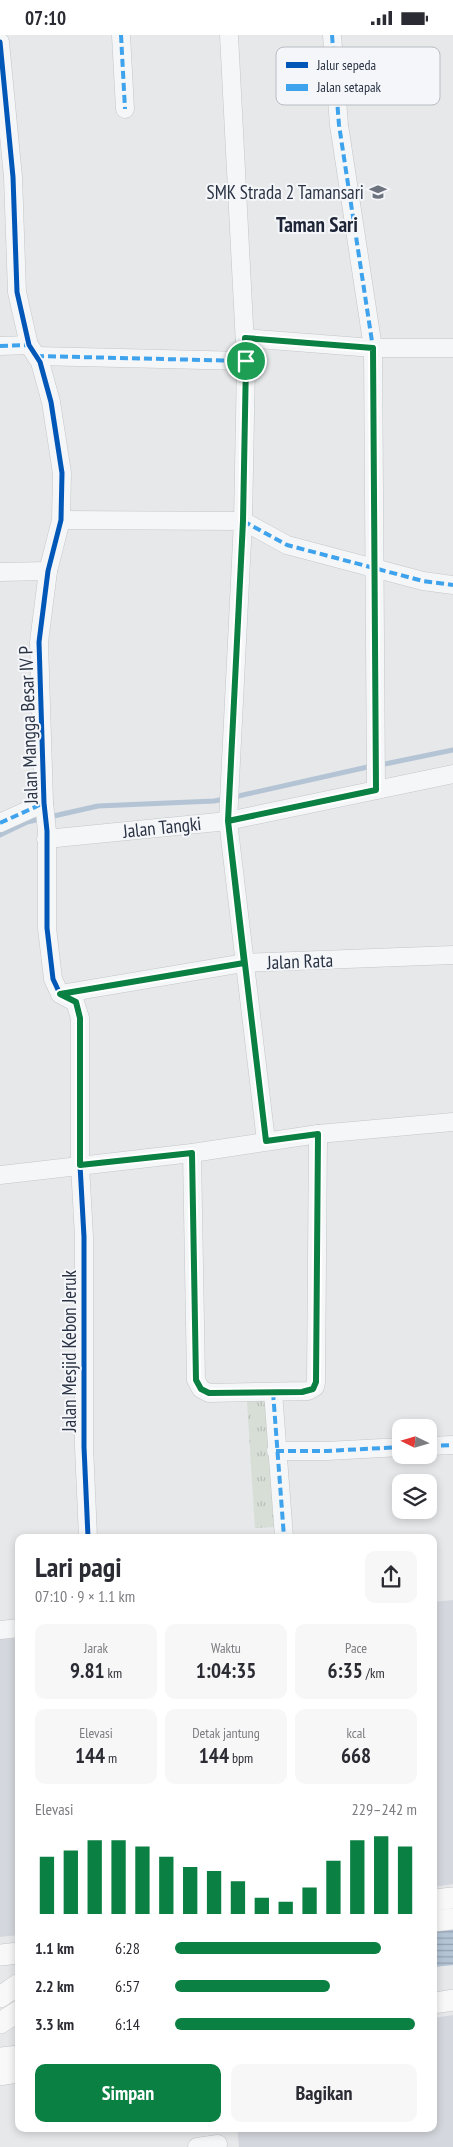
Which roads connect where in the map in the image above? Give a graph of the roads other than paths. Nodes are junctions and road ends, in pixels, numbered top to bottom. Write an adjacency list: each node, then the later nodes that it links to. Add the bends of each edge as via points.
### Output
1 (122, 35): 5 (street)
2 (229, 35): 6 (street)
3 (0, 42): 10 (street, Jalan Mangga Besar IV P, via 13,177 17,292)
4 (337, 105): 9 (street)
5 (125, 109)
6 (245, 338): 9 (street); 11 (street)
7 (0, 346): 10 (street)
8 (453, 347): 9 (street)
9 (373, 348): 14 (street)
10 (33, 350): 11 (street); 12 (street, Jalan Mangga Besar IV P, via 40,362 51,402 62,473)
11 (246, 361): 13 (street)
12 (61, 520): 13 (street); 15 (street, Jalan Mangga Besar IV P)
13 (243, 521): 14 (street, via 287,545); 21 (street)
14 (376, 569): 17 (street); 19 (street)
15 (48, 571): 16 (street); 20 (street, Jalan Mangga Besar IV P, via 39,642)
16 (0, 572)
17 (453, 585)
18 (453, 774): 19 (street, Jalan Tangki)
19 (376, 783): 21 (street, Jalan Tangki)
20 (44, 806): 22 (street); 23 (street, Jalan Mangga Besar IV P)
21 (228, 821): 23 (street, Jalan Tangki); 25 (street)
22 (0, 823)
23 (46, 835): 26 (street, Jalan Mangga Besar IV P, via 47,928 53,979)
24 (453, 955): 25 (street, Jalan Rata)
25 (244, 963): 26 (street, Jalan Rata); 29 (street)
26 (60, 994): 31 (street, via 76,1002 80,1018)
27 (453, 1122): 28 (street)
28 (318, 1134): 29 (street); 33 (street, via 315,1387 308,1391)
29 (266, 1141): 30 (street)
30 (192, 1153): 31 (street); 33 (street, via 196,1380 201,1389 209,1393)
31 (80, 1165): 32 (street); 38 (street, Jalan Mesjid Kebon Jeruk)
32 (0, 1175)
33 (273, 1392): 37 (street)
34 (453, 1445): 35 (street)
35 (438, 1446)
36 (392, 1447): 37 (street)
37 (276, 1451): 39 (street)
38 (88, 1534)
39 (284, 1534)
40 (15, 1628): 41 (street)
41 (0, 1630)
42 (453, 1898): 43 (main road)
43 (437, 1901)
44 (453, 1919): 45 (main road)
45 (437, 1921)
46 (15, 1953): 47 (main road)
47 (0, 1955)
48 (15, 1987): 49 (main road)
49 (0, 1997)
50 (453, 2000): 51 (main road)
51 (437, 2003)
52 (15, 2014): 53 (main road)
53 (0, 2023)
54 (15, 2056): 55 (main road)
55 (0, 2058)
56 (15, 2073): 57 (main road)
57 (0, 2075)
58 (218, 2139): 59 (street)
59 (197, 2147)

